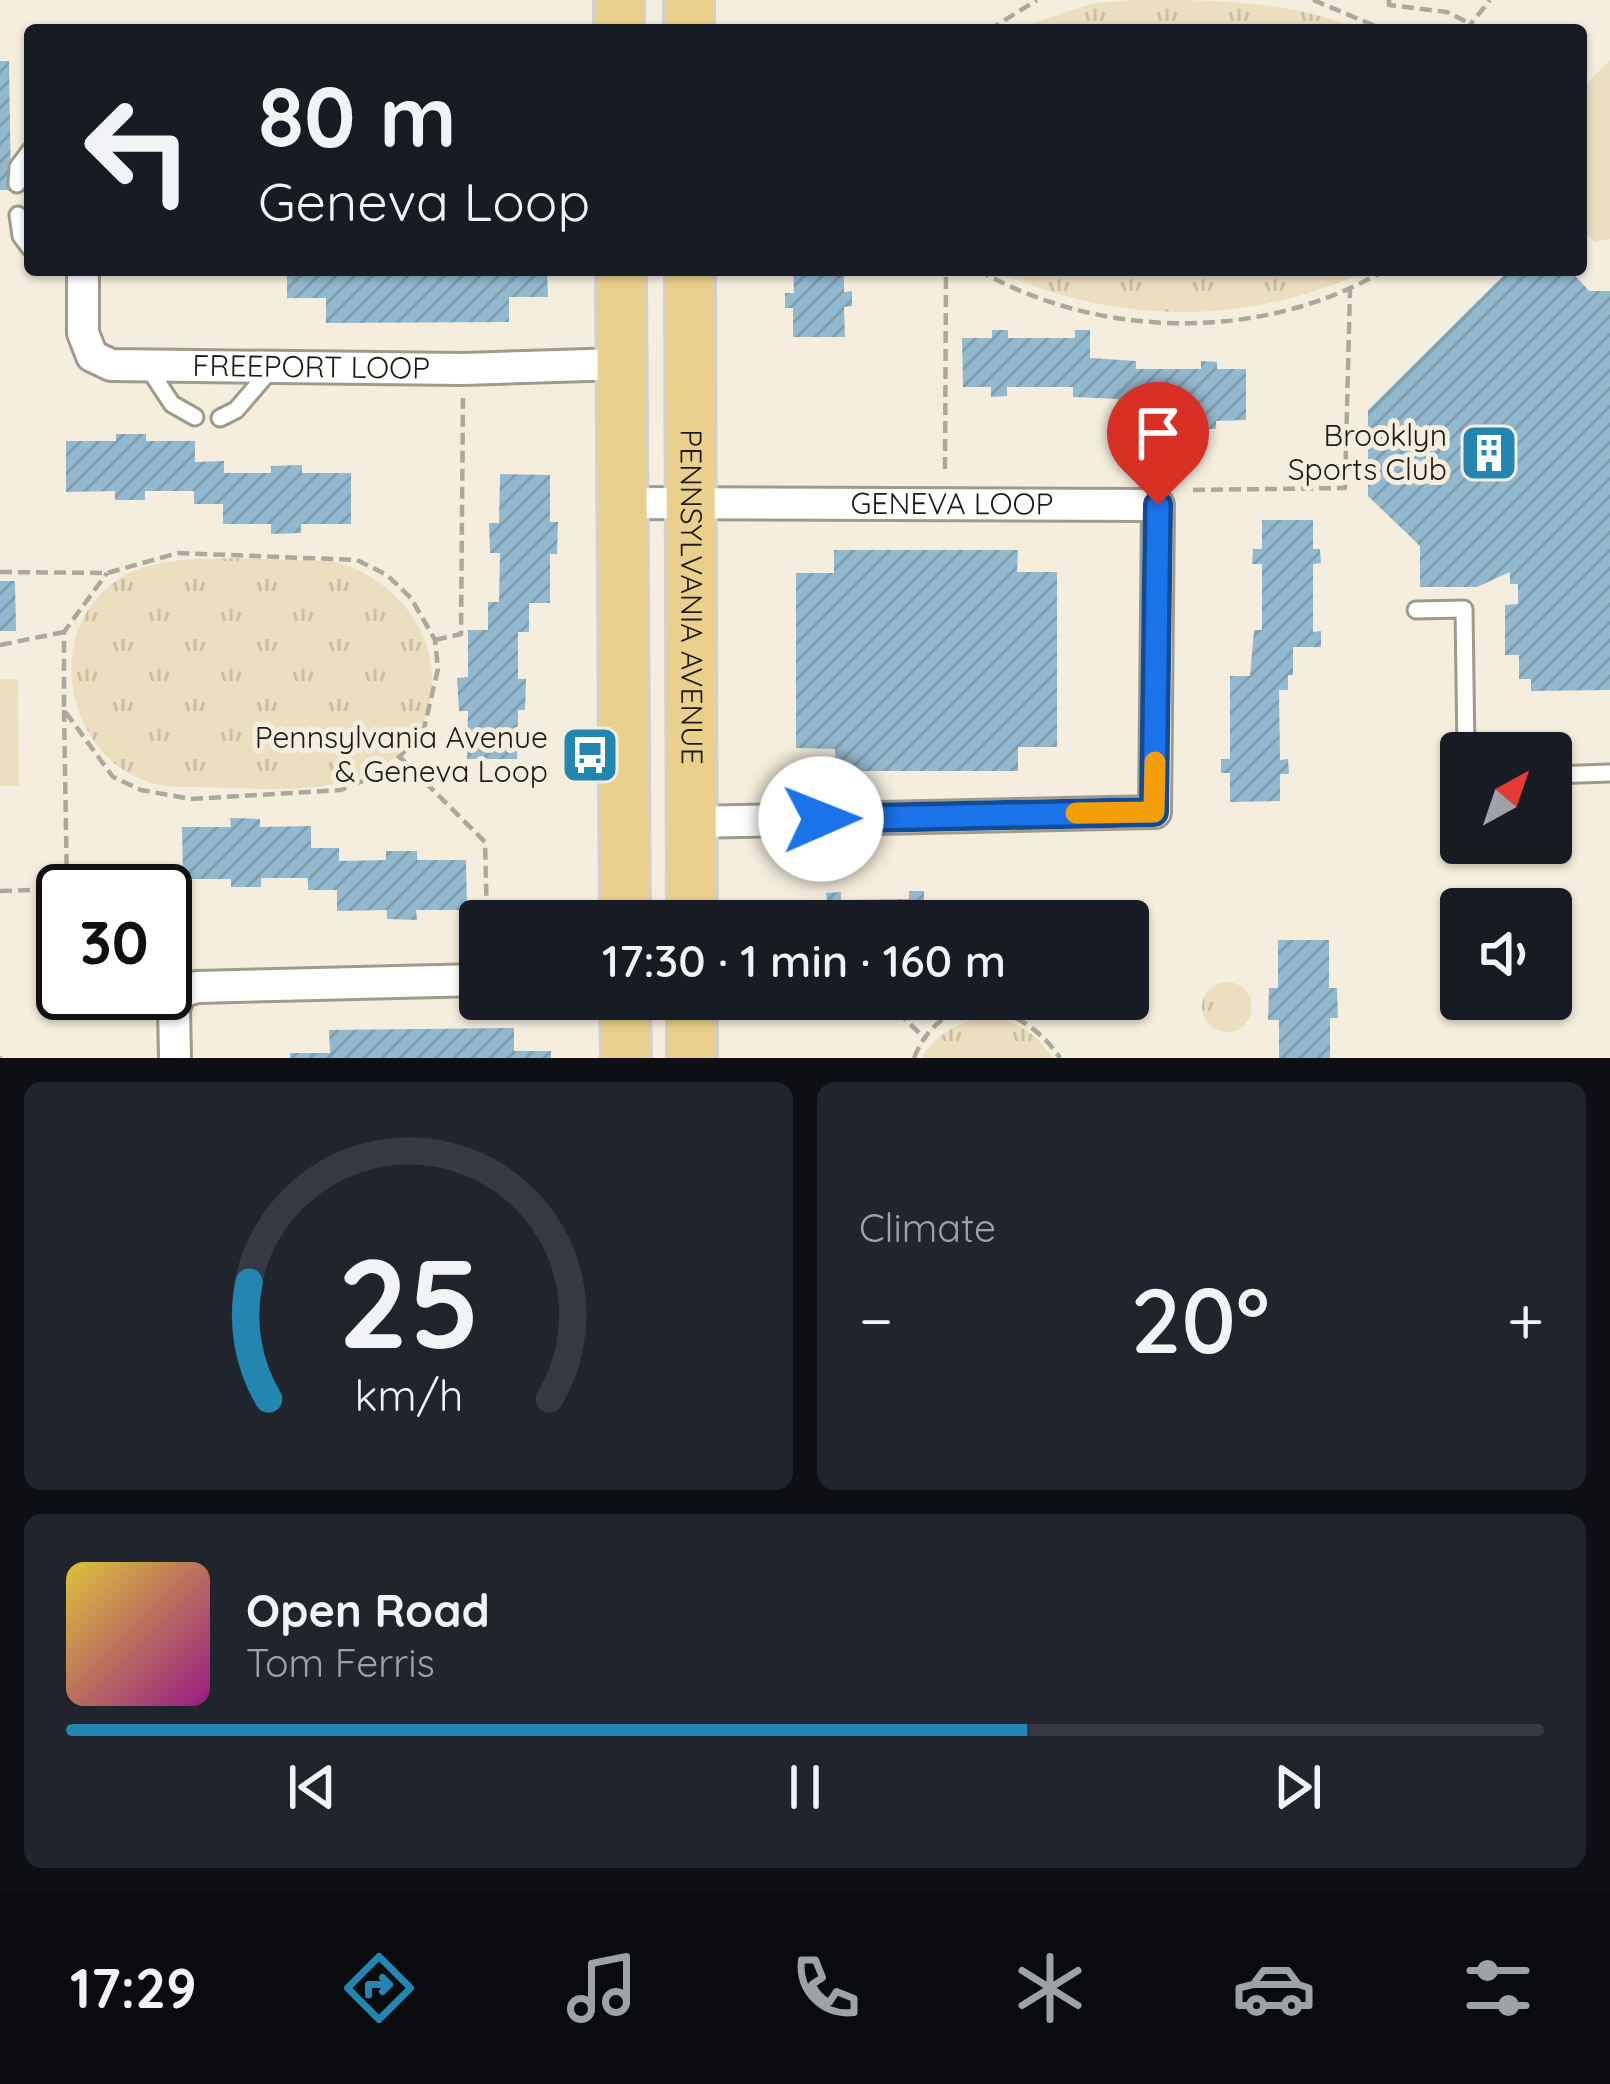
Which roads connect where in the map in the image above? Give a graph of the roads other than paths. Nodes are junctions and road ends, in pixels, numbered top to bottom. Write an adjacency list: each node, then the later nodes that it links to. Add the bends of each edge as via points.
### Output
1 (24, 160): 2 (lane)
2 (17, 184)
3 (18, 215): 4 (lane)
4 (24, 240)
5 (83, 276): 9 (street, FREEPORT LOOP, via 83,333 92,356)
6 (621, 276): 8 (main road)
7 (690, 276): 14 (main road, PENNSYLVANIA AVENUE)
8 (621, 364): 10 (street, FREEPORT LOOP); 13 (main road)
9 (146, 366): 10 (street, FREEPORT LOOP); 11 (lane, via 172,404)
10 (273, 367): 12 (lane)
11 (195, 417)
12 (220, 418)
13 (622, 503): 14 (street, GENEVA LOOP); 20 (main road)
14 (690, 503): 19 (main road, PENNSYLVANIA AVENUE); 19 (street, GENEVA LOOP, via 1158,505 1154,812)
15 (1416, 610): 16 (lane, via 1464,609)
16 (1466, 732)
17 (1610, 773): 18 (lane)
18 (1572, 774)
19 (692, 822): 21 (main road, PENNSYLVANIA AVENUE)
20 (625, 900)
21 (692, 900)
22 (459, 981): 25 (street, via 197,987 180,992 174,1009)
23 (625, 1020): 26 (main road)
24 (692, 1020): 27 (main road)
25 (175, 1058)
26 (626, 1058)
27 (692, 1058)

